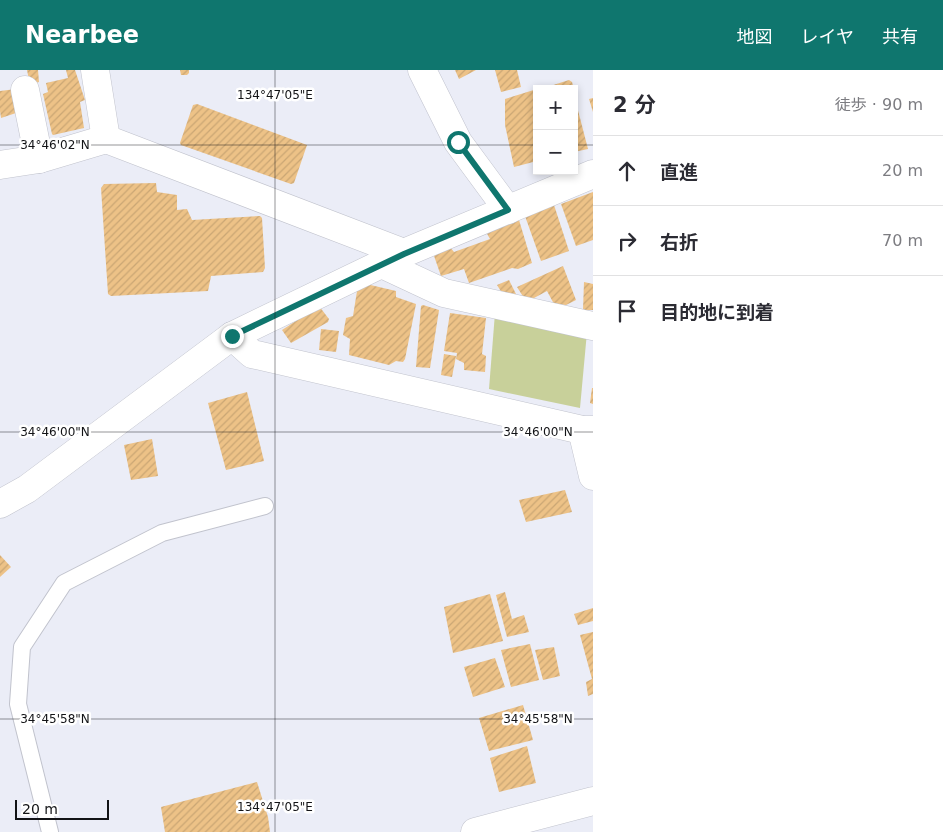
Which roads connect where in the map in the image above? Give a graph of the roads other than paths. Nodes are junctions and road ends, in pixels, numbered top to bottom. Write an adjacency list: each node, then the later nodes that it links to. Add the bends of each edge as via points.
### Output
1 (96, 70): 4 (street)
2 (422, 70): 8 (street, via 458,142)
3 (25, 90): 5 (street)
4 (106, 139): 5 (street); 9 (street)
5 (39, 159): 6 (street)
6 (0, 165)
7 (593, 174): 8 (street)
8 (508, 210): 9 (street)
9 (393, 259): 10 (street, via 444,293); 11 (street)
10 (593, 326)
11 (232, 336): 12 (street, via 252,354); 14 (street, via 28,488)
12 (587, 430): 13 (street)
13 (593, 476)
14 (0, 504)
15 (265, 506): 17 (lane, via 162,534 64,583 22,647 18,704)
16 (593, 801): 18 (street)
17 (50, 832)
18 (475, 832)

